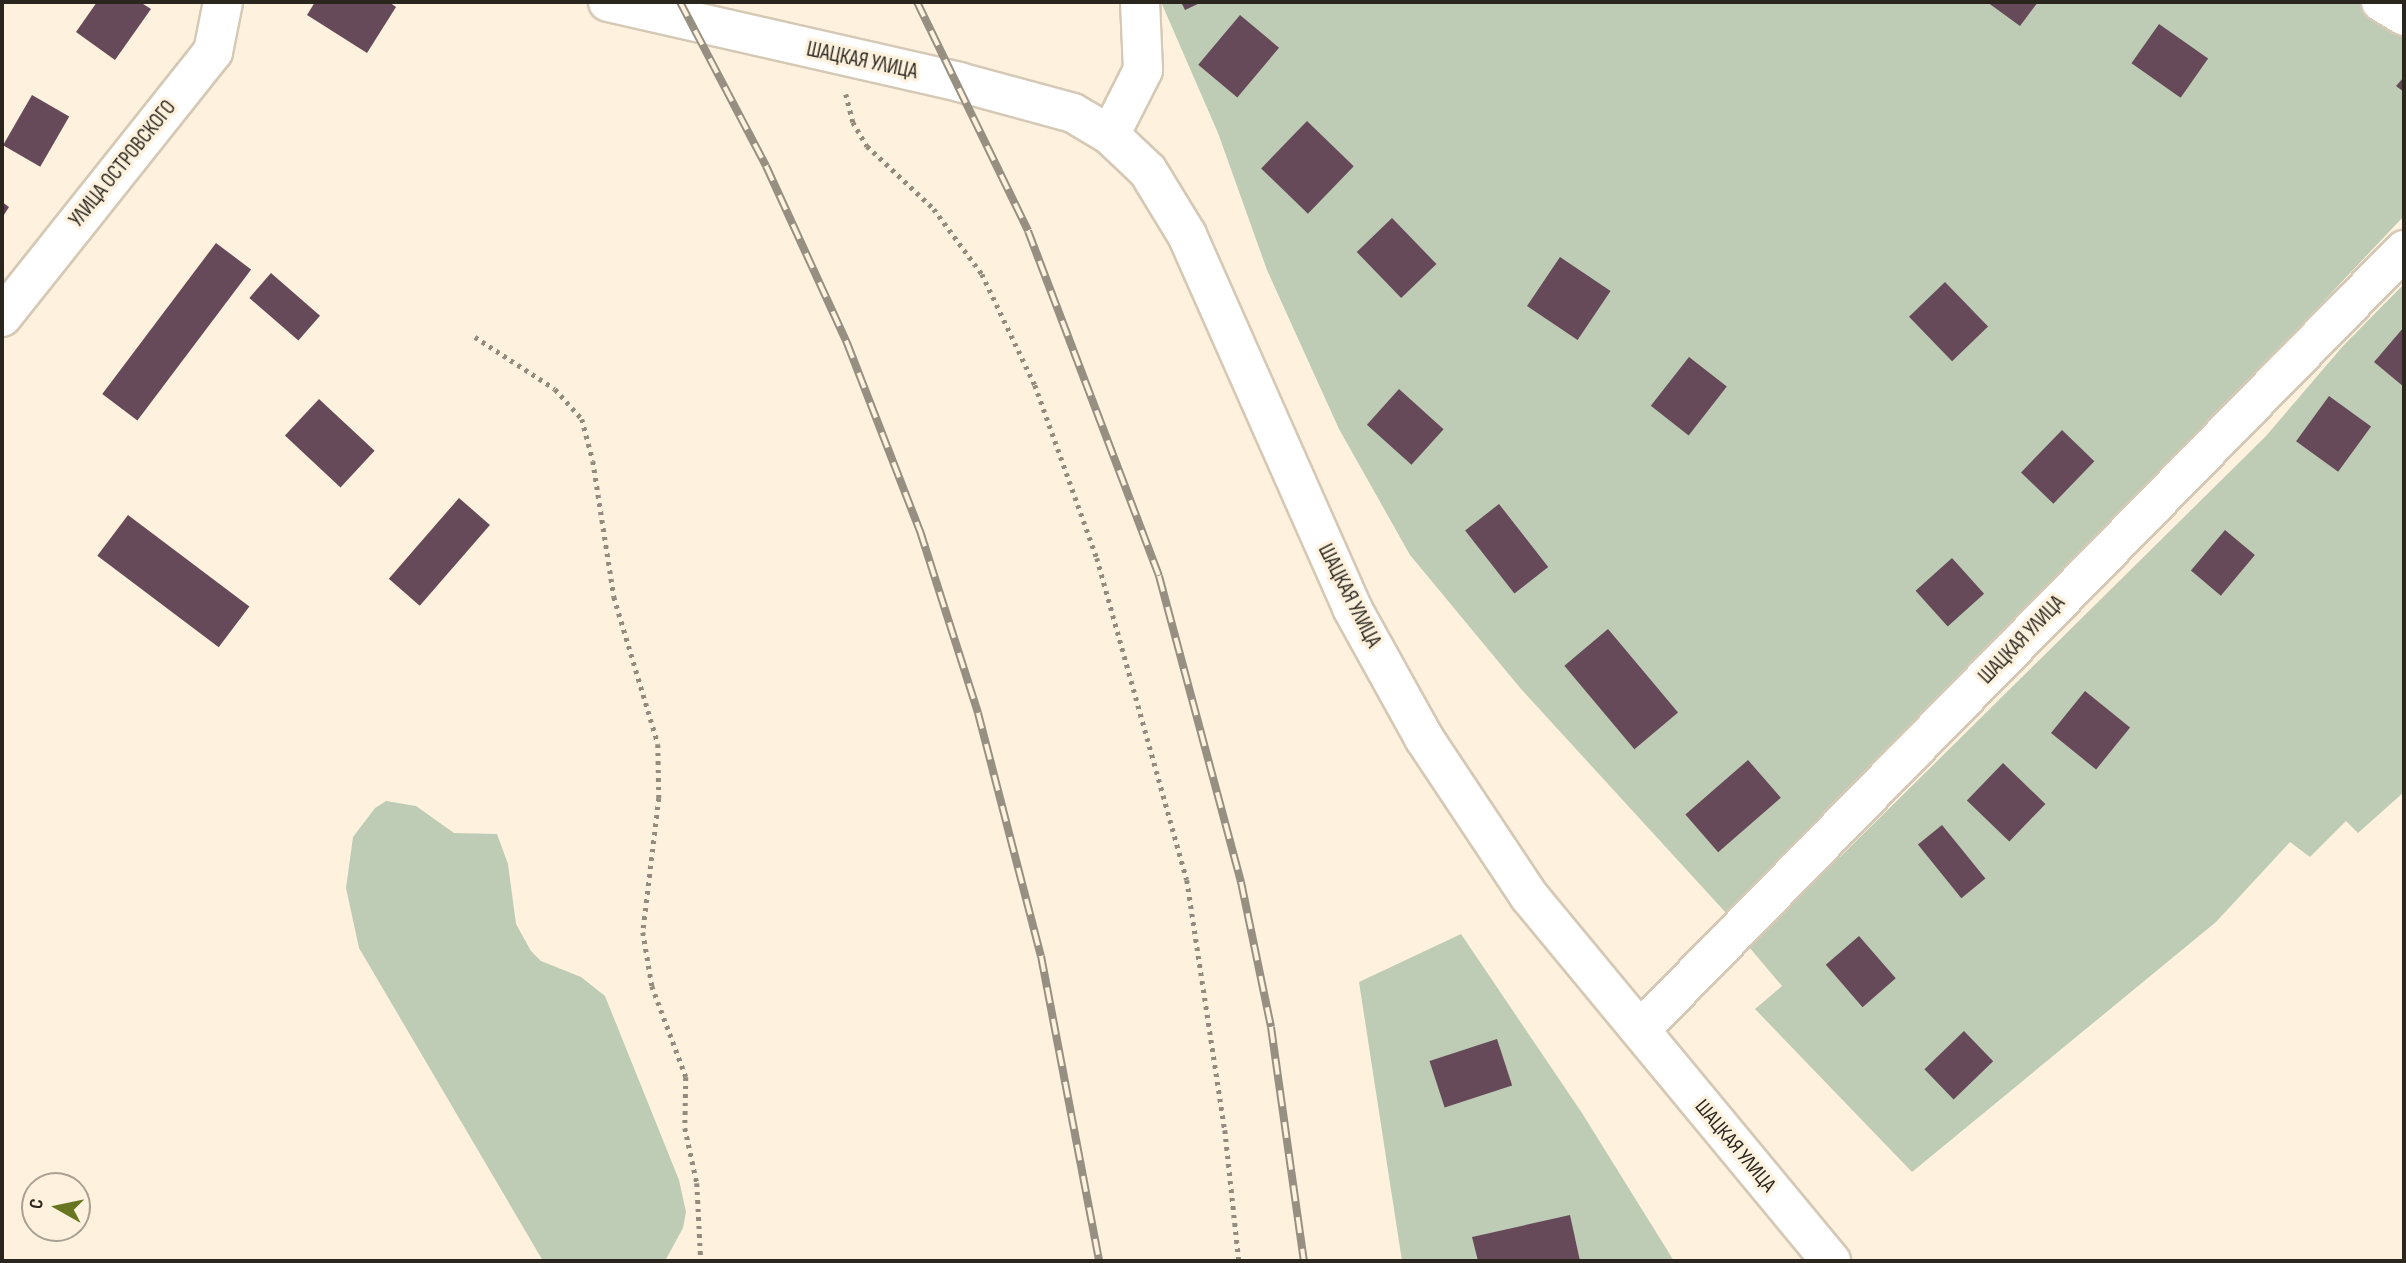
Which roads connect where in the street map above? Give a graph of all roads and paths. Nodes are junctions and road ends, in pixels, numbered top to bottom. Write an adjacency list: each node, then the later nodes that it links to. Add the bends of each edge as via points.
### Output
1 (223, 2): 9 (main road, УЛИЦА ОСТРОВСКОГО, via 213,52)
2 (608, 2): 6 (main road, ШАЦКАЯ УЛИЦА)
3 (1140, 2): 7 (main road, via 1143,70)
4 (2381, 2): 5 (main road)
5 (2404, 16)
6 (846, 58): 7 (main road, ШАЦКАЯ УЛИЦА, via 1073,113); 13 (path, via 846,95 853,122 867,146 934,209 982,274 1035,385 1097,558 1187,880)
7 (1110, 135): 11 (main road, ШАЦКАЯ УЛИЦА, via 1149,171 1187,235 1347,595 1424,738 1529,896)
8 (2404, 250): 11 (main road, ШАЦКАЯ УЛИЦА)
9 (2, 317)
10 (475, 337): 12 (path, via 555,389 582,419 593,461 614,597 658,744 659,798 643,932 653,986 686,1077 685,1128 697,1183)
11 (1640, 1030): 14 (main road, ШАЦКАЯ УЛИЦА)
12 (701, 1261)
13 (1240, 1261)
14 (1830, 1261)

